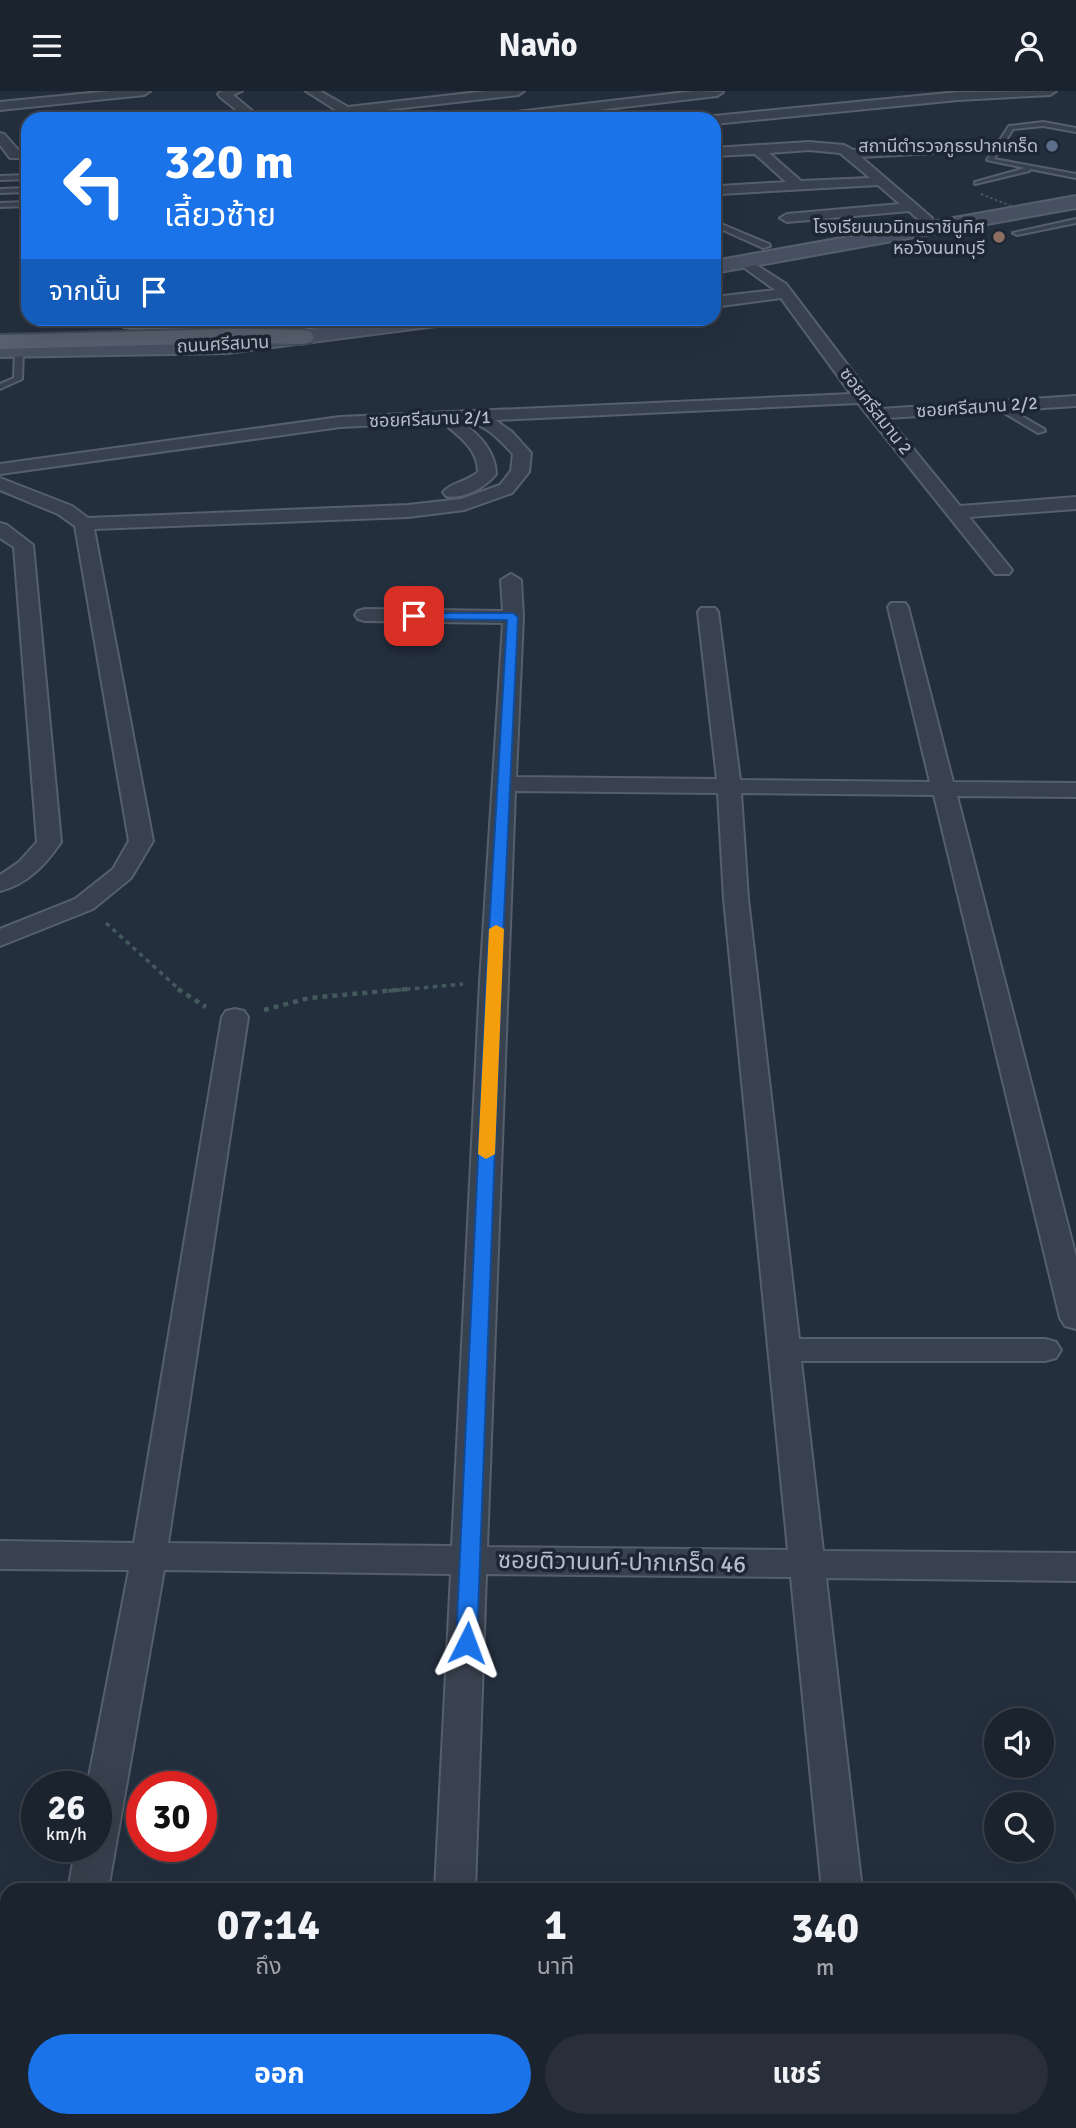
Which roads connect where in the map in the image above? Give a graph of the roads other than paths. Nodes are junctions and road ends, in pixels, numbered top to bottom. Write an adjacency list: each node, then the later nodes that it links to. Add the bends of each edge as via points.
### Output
1 (144, 91): 10 (street)
2 (236, 91): 21 (street, via 224,94)
3 (312, 91): 18 (street)
4 (414, 91): 13 (street, via 384,95)
5 (518, 91): 13 (street)
6 (1050, 91): 9 (street)
7 (717, 92): 17 (street)
8 (352, 93): 16 (street)
9 (970, 93): 14 (street); 23 (street)
10 (86, 94): 15 (street); 19 (street)
11 (540, 97): 17 (street)
12 (210, 98): 20 (street)
13 (396, 105): 16 (street)
14 (990, 105)
15 (0, 106)
16 (372, 109): 18 (street)
17 (562, 110): 22 (street)
18 (347, 111)
19 (105, 112)
20 (227, 112)
21 (247, 112)
22 (546, 112)
23 (721, 119)
24 (1076, 130): 31 (lane, via 1043,124 1011,127 989,160)
25 (0, 137): 30 (street)
26 (935, 149): 29 (street)
27 (758, 150): 28 (street); 29 (street, via 823,146); 37 (street)
28 (721, 152)
29 (849, 154): 35 (street)
30 (15, 155)
31 (1032, 169): 32 (lane); 36 (lane)
32 (1076, 177): 46 (main road)
33 (21, 178): 34 (lane)
34 (0, 179)
35 (881, 181): 37 (street); 45 (street)
36 (977, 183)
37 (798, 186): 41 (street)
38 (21, 190): 40 (lane)
39 (1076, 190): 46 (main road)
40 (0, 191)
41 (721, 191)
42 (1076, 202): 53 (main road)
43 (21, 204): 44 (lane)
44 (0, 205)
45 (919, 213): 46 (main road); 47 (street); 51 (main road)
46 (951, 213)
47 (786, 218)
48 (1076, 221): 50 (lane)
49 (721, 224): 51 (lane)
50 (1017, 233)
51 (766, 246): 52 (main road)
52 (721, 254)
53 (744, 261): 54 (main road); 55 (street, ซอยศรีสมาน 2)
54 (721, 266)
55 (785, 293): 56 (street); 64 (street, ซอยศรีสมาน 2)
56 (721, 301)
57 (0, 324): 58 (main road, ถนนศรีสมาน)
58 (21, 324)
59 (224, 326): 61 (main road)
60 (389, 326): 62 (main road, ถนนศรีสมาน, via 226,346)
61 (0, 334)
62 (6, 347): 63 (lane, via 18,379)
63 (0, 387)
64 (863, 398): 67 (street, ซอยศรีสมาน 2); 68 (street, ซอยศรีสมาน 2/1)
65 (1076, 401): 66 (street, ซอยศรีสมาน 2/2)
66 (999, 406): 67 (street, ซอยศรีสมาน 2/2); 70 (lane)
67 (878, 414): 76 (street, ซอยศรีสมาน 2)
68 (479, 417): 69 (street, ซอยศรีสมาน 2/1); 74 (street, via 522,453 520,472 506,489 464,504)
69 (447, 418): 71 (street, ซอยศรีสมาน 2/1, via 340,422); 74 (street, via 476,442 488,466 487,474 475,484 440,496)
70 (1041, 431)
71 (0, 469)
72 (0, 483): 75 (street)
73 (1076, 503): 76 (street)
74 (367, 508): 75 (street); 77 (street)
75 (65, 510): 77 (street)
76 (955, 512): 79 (street, ซอยศรีสมาน 2)
77 (83, 524): 90 (street, via 141,841 122,873 84,904)
78 (0, 529): 89 (street, via 23,545 49,842 15,879)
79 (1002, 570)
80 (511, 580): 84 (street)
81 (898, 607): 87 (street)
82 (708, 612): 86 (street)
83 (365, 615): 84 (street)
84 (513, 617): 85 (street)
85 (506, 784): 86 (street); 97 (street, via 493,982)
86 (729, 786): 87 (street); 93 (street, via 736,899)
87 (943, 788): 88 (street); 92 (street)
88 (1076, 790)
89 (0, 884)
90 (0, 938)
91 (235, 1017): 96 (street)
92 (1076, 1318)
93 (784, 1350): 94 (street); 98 (street)
94 (1045, 1350)
95 (0, 1555): 96 (street, ซอยติวานนท์-ปากเกร็ด 46)
96 (149, 1556): 97 (street, ซอยติวานนท์-ปากเกร็ด 46); 100 (street)
97 (470, 1560): 98 (street, ซอยติวานนท์-ปากเกร็ด 46); 103 (street)
98 (807, 1564): 99 (street, ซอยติวานนท์-ปากเกร็ด 46); 104 (street)
99 (1076, 1567)
100 (110, 1771)
101 (93, 1862): 102 (street)
102 (89, 1883)
103 (455, 1883)
104 (841, 1883)

